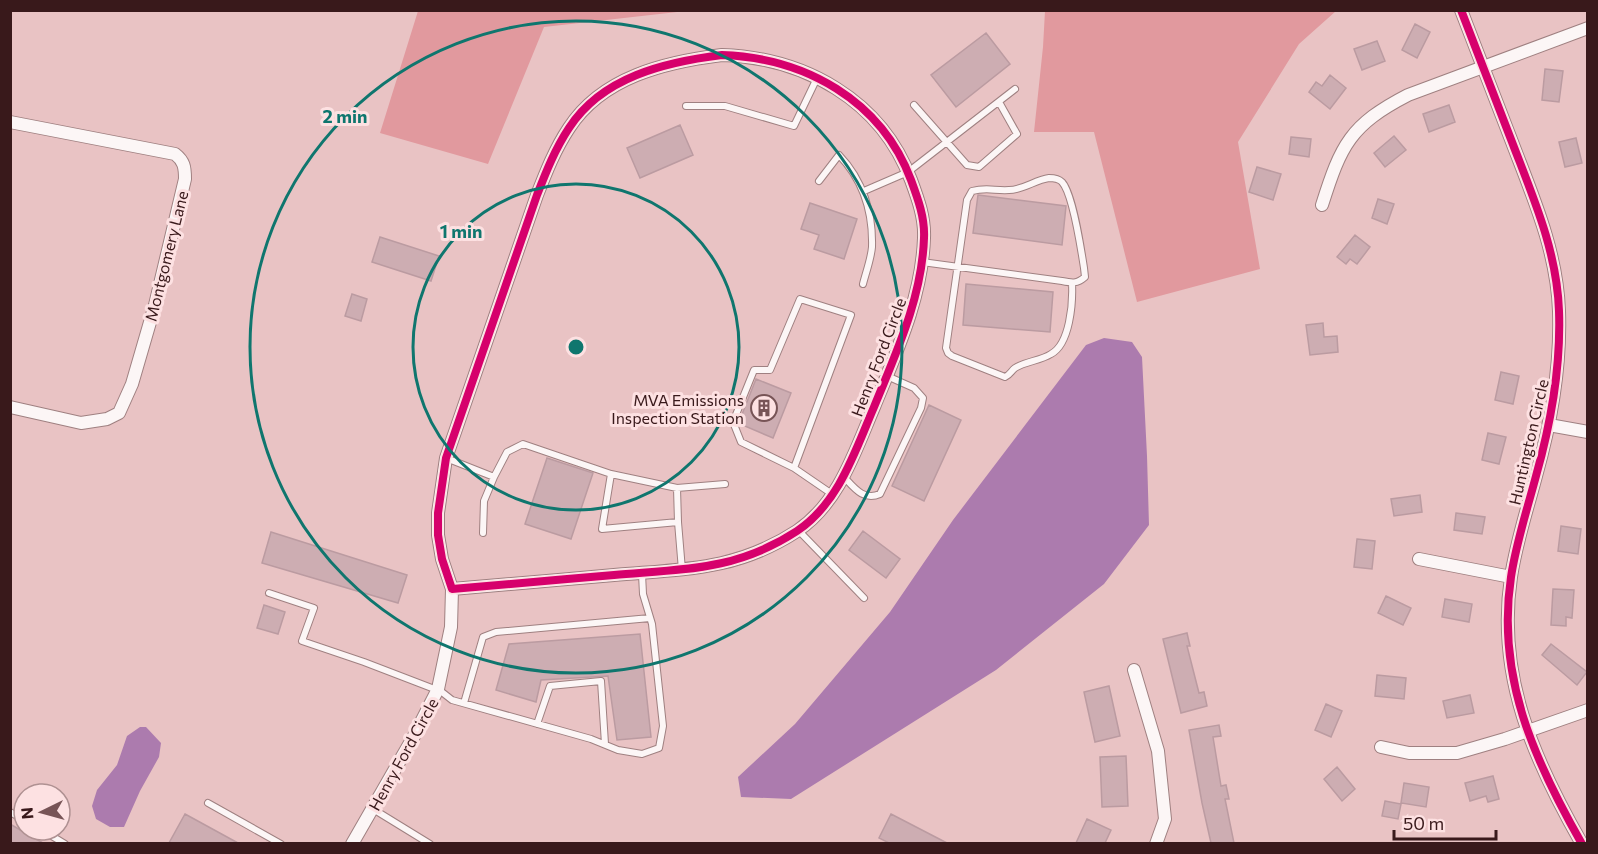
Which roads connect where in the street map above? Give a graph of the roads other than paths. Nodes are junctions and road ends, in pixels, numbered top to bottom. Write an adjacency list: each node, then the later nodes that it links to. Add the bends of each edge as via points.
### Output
1 (1461, 10): 3 (street, Huntington Circle)
2 (1587, 28): 3 (street)
3 (1483, 68): 14 (street, via 1408,95 1368,118 1355,130 1339,156); 21 (street, Huntington Circle, via 1544,226 1556,274 1558,354)
4 (818, 77): 8 (lane, via 794,126 725,106); 11 (street, Henry Ford Circle, via 871,117); 23 (street, Henry Ford Circle, via 767,60 722,55 699,58 626,79 586,109 561,142 537,195)
5 (1016, 89): 6 (lane)
6 (999, 102): 10 (lane); 10 (lane, via 1017,134 979,167 967,165)
7 (914, 105): 10 (lane)
8 (686, 106)
9 (10, 122): 20 (street, Montgomery Lane, via 175,154 182,159 185,169 155,305 132,384 119,413 81,423)
10 (946, 142): 11 (lane)
11 (908, 172): 13 (lane); 15 (street, Henry Ford Circle, via 923,222)
12 (819, 181): 13 (lane, via 839,155)
13 (864, 191): 18 (lane, via 872,248)
14 (1322, 205)
15 (922, 262): 16 (lane); 19 (street, Henry Ford Circle, via 915,299)
16 (958, 267): 17 (lane); 17 (lane, via 948,353 1005,377 1014,369 1052,354 1063,342 1073,305); 17 (lane, via 967,200 972,191 1010,190 1049,178 1059,179 1071,206 1084,268 1085,277)
17 (1072, 283)
18 (863, 284)
19 (887, 376): 27 (street, Henry Ford Circle); 27 (lane, via 914,388 923,398 921,408 880,494 862,495)
20 (10, 407)
21 (1549, 424): 22 (street); 37 (street, Huntington Circle)
22 (1587, 432)
23 (446, 458): 26 (lane); 38 (street, Henry Ford Circle, via 438,535)
24 (794, 468): 24 (lane, via 851,315 800,299 770,370 754,370 733,422 741,442); 30 (lane)
25 (611, 474): 26 (lane, via 523,444 507,452); 29 (lane); 31 (lane, via 602,529)
26 (494, 477): 33 (lane, via 484,501)
27 (844, 477): 30 (street, Henry Ford Circle)
28 (725, 484): 29 (lane)
29 (677, 488): 31 (lane)
30 (833, 495): 32 (street, Henry Ford Circle)
31 (678, 522): 35 (lane)
32 (798, 531): 35 (street, Henry Ford Circle, via 733,562); 40 (lane)
33 (483, 533)
34 (1419, 559): 37 (street)
35 (682, 571): 36 (street, Henry Ford Circle)
36 (642, 574): 38 (street, Henry Ford Circle); 41 (lane)
37 (1511, 577): 47 (street, Huntington Circle, via 1510,657)
38 (452, 589): 43 (street, Henry Ford Circle, via 451,627)
39 (269, 593): 43 (lane, via 314,608 302,641)
40 (864, 598)
41 (650, 618): 44 (lane, via 495,632 483,637); 48 (lane, via 663,726 659,748 642,754)
42 (1134, 670): 55 (street, via 1158,751 1165,819)
43 (438, 690): 44 (lane); 51 (street, Henry Ford Circle)
44 (464, 703): 46 (lane)
45 (1587, 710): 47 (street)
46 (537, 724): 48 (lane); 48 (lane, via 550,686 601,681)
47 (1527, 730): 49 (street, via 1457,753 1409,753); 56 (street, Huntington Circle, via 1542,770)
48 (605, 744)
49 (1381, 747)
50 (208, 803): 52 (lane)
51 (373, 809): 53 (street, Henry Ford Circle); 54 (lane)
52 (282, 843)
53 (352, 843)
54 (430, 843)
55 (1156, 843)
56 (1582, 843)

